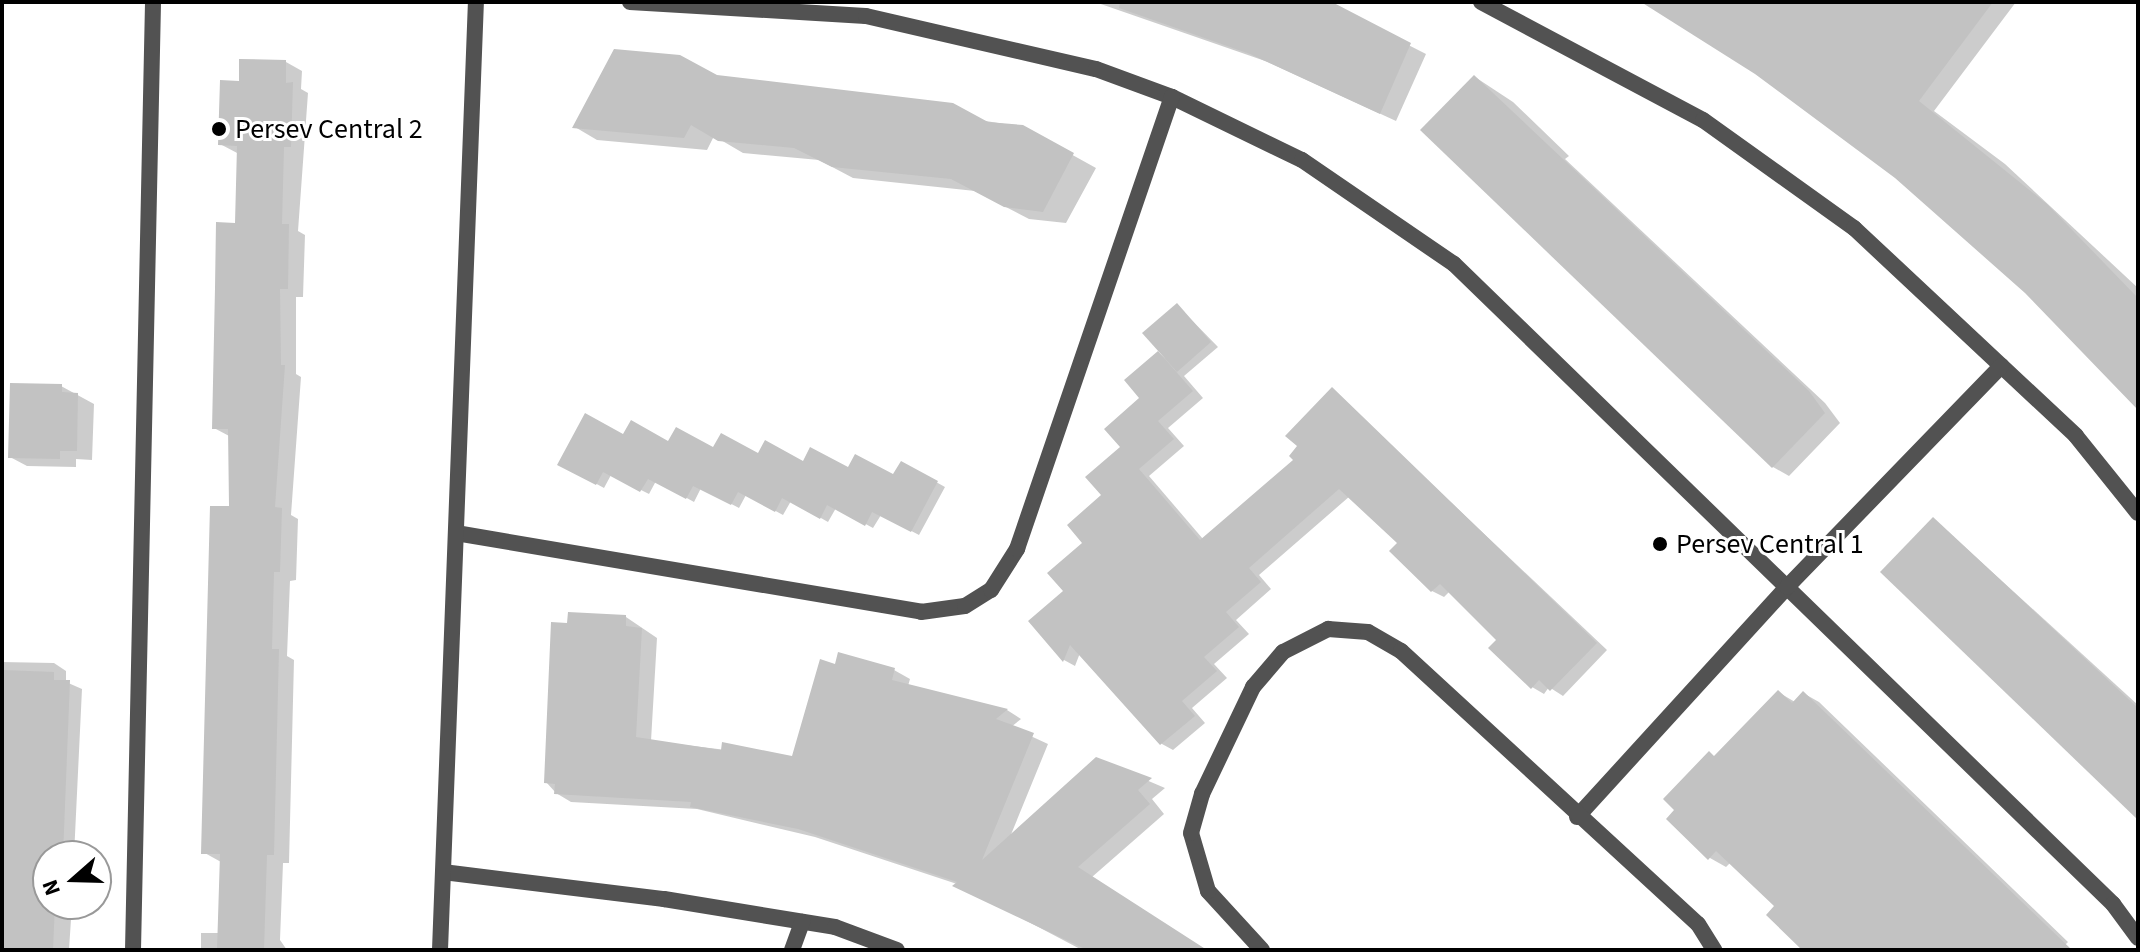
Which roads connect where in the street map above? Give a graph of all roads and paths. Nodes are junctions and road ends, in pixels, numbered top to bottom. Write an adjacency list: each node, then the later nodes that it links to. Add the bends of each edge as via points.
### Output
1 (153, 2): 14 (street)
2 (476, 2): 8 (street)
3 (630, 2): 5 (street, via 866,16 1096,69)
4 (1481, 2): 6 (street, via 1703,120 1854,228)
5 (1172, 97): 8 (street, via 1017,549 991,590 965,606 921,612); 9 (street, via 1302,160 1454,264)
6 (2001, 366): 7 (street, via 2076,436); 9 (street)
7 (2138, 513)
8 (456, 533): 11 (street)
9 (1787, 587): 10 (street); 13 (street, via 2113,904)
10 (1577, 817): 18 (street, via 1401,651 1368,632 1328,629 1283,652 1253,687 1202,794 1191,833 1208,891); 19 (street, via 1698,924)
11 (443, 872): 12 (street); 15 (street)
12 (802, 922): 16 (street); 17 (street, via 835,927)
13 (2138, 938)
14 (133, 950)
15 (440, 950)
16 (792, 950)
17 (897, 950)
18 (1262, 950)
19 (1714, 950)

